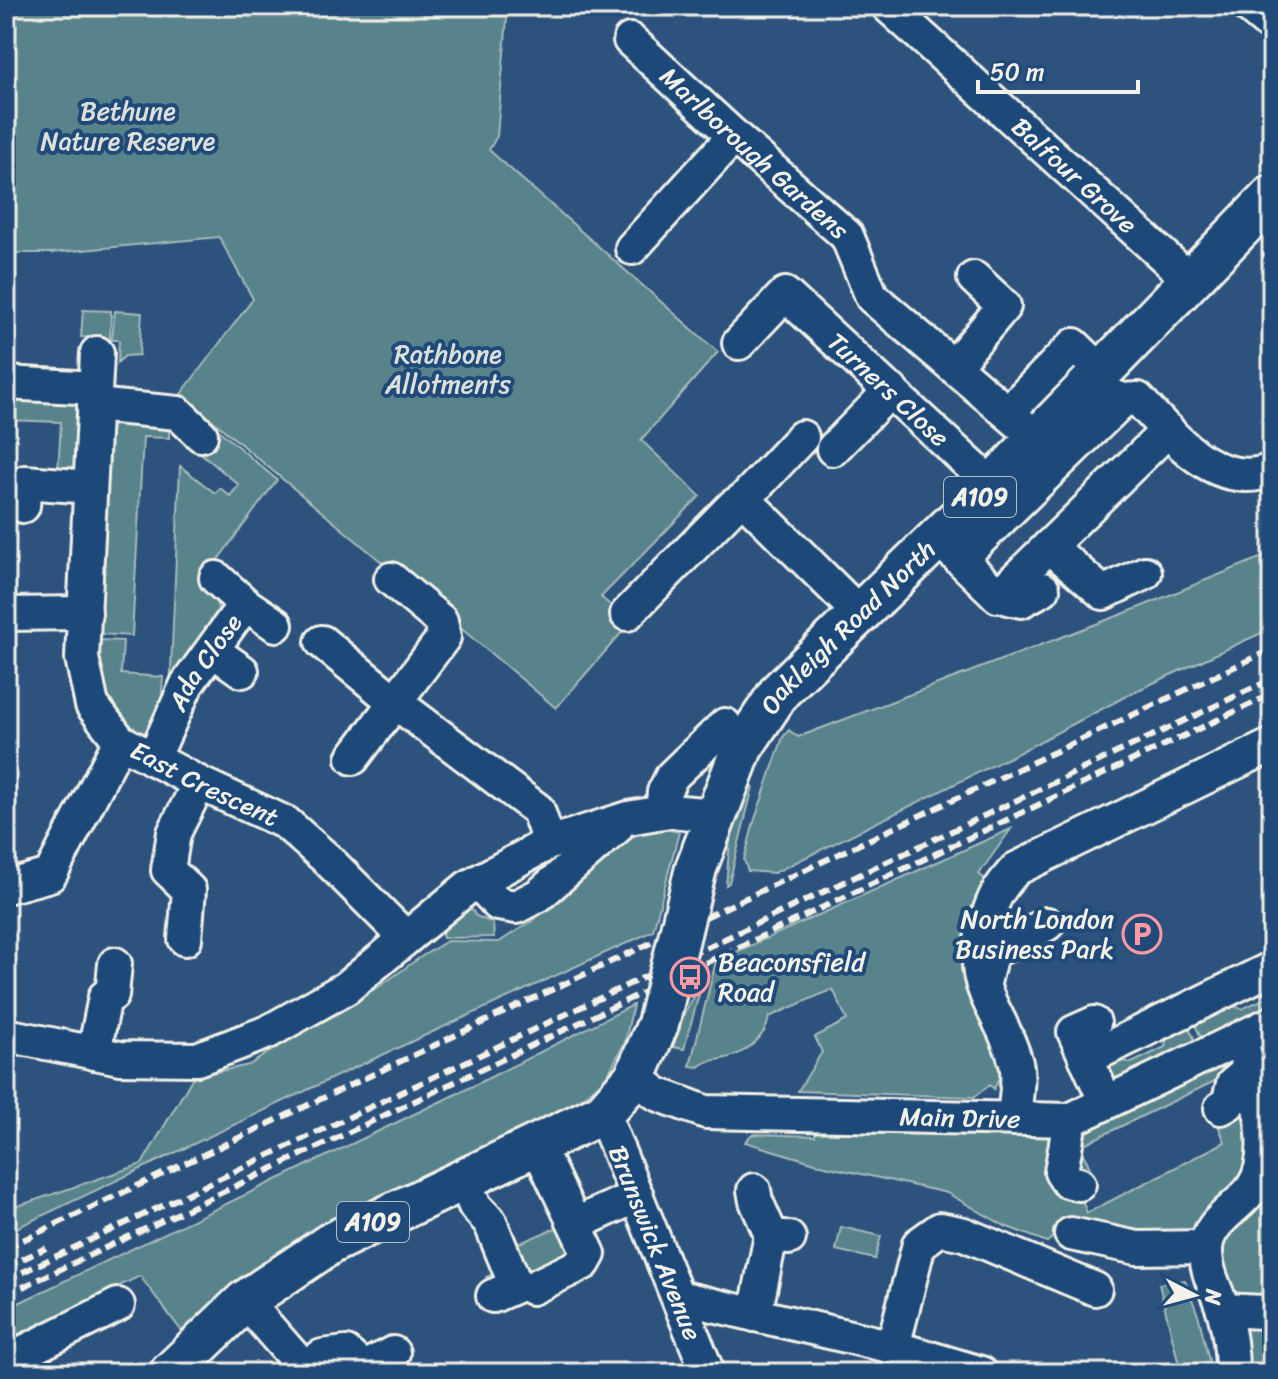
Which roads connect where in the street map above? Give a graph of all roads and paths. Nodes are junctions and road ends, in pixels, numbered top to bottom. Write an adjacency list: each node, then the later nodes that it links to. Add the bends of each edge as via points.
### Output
1 (888, 6): 9 (street, Balfour Grove)
2 (1248, 6): 3 (street)
3 (1272, 26)
4 (630, 40): 5 (street, Marlborough Gardens)
5 (734, 136): 7 (street); 12 (street, Marlborough Gardens, via 847,236 872,297)
6 (1272, 196): 9 (main road, Oakleigh Road North / A109)
7 (632, 248)
8 (974, 278): 12 (street, via 1004,306)
9 (1190, 280): 14 (main road, Oakleigh Road North / A109)
10 (739, 343): 15 (street, Turners Close, via 785,294)
11 (97, 353): 16 (street, East Crescent)
12 (954, 366): 17 (street, Marlborough Gardens)
13 (6, 383): 16 (street)
14 (1106, 384): 17 (street, via 1074,345); 18 (street, via 1138,399); 21 (main road, Oakleigh Road North / A109); 29 (street)
15 (891, 390): 22 (street); 24 (street, Turners Close)
16 (94, 397): 19 (street, via 178,413); 25 (street, East Crescent)
17 (1008, 412): 21 (street, Marlborough Gardens)
18 (1168, 430): 23 (street, via 1202,462 1233,474); 30 (street)
19 (201, 435)
20 (802, 437): 26 (street)
21 (1037, 438): 24 (main road, Oakleigh Road North / A109)
22 (833, 449)
23 (1272, 470)
24 (992, 485): 29 (main road, Oakleigh Road North / A109)
25 (90, 487): 27 (street, via 25,482); 37 (street, East Crescent)
26 (744, 499): 38 (street); 40 (street)
27 (23, 506)
28 (1093, 521): 30 (street)
29 (949, 549): 35 (street, via 998,596); 38 (main road, Oakleigh Road North / A109)
30 (1054, 550): 31 (street, via 1103,593); 35 (street)
31 (1145, 573)
32 (216, 578): 36 (street)
33 (391, 579): 45 (street, via 441,621 444,637)
34 (1043, 589): 35 (street, via 1021,601)
35 (1001, 593)
36 (245, 604): 41 (street, Ada Close); 43 (street, Ada Close)
37 (85, 613): 39 (street); 47 (street, East Crescent, via 82,658 92,705)
38 (859, 613): 53 (main road, Oakleigh Road North / A109, via 780,691 742,748)
39 (6, 614)
40 (627, 614)
41 (276, 625)
42 (322, 642): 45 (street)
43 (212, 650): 44 (street); 50 (street, Ada Close, via 187,684)
44 (242, 671)
45 (395, 702): 49 (street); 55 (street, via 538,810)
46 (725, 725): 52 (street, via 672,776)
47 (120, 741): 50 (street, East Crescent); 57 (street, via 50,875)
48 (1272, 745): 63 (street, via 1016,869 997,890 980,939 977,965)
49 (353, 758)
50 (153, 759): 51 (street, East Crescent)
51 (199, 783): 59 (street, East Crescent, via 286,823); 60 (street, via 174,833 168,870 189,890)
52 (662, 812): 53 (street); 54 (street)
53 (715, 815): 73 (main road, Oakleigh Road North / A109, bridge, via 696,868 658,1024)
54 (628, 818): 55 (street); 56 (street, via 539,895 516,907 498,904)
55 (549, 843): 56 (street)
56 (478, 882): 59 (street)
57 (6, 887)
58 (1047, 924): 63 (street, via 991,953)
59 (406, 938): 69 (street, via 346,988 268,1032 197,1059)
60 (185, 939)
61 (115, 964): 69 (street, via 112,995 105,997)
62 (1272, 968): 64 (street)
63 (983, 987): 77 (street, via 1016,1065)
64 (1184, 1010): 70 (street); 71 (street)
65 (1094, 1023): 71 (street, via 1074,1032)
66 (1272, 1023): 68 (street, Main Drive)
67 (6, 1035): 69 (street)
68 (1239, 1039): 70 (street, Main Drive); 72 (street)
69 (94, 1053)
70 (1204, 1055): 74 (street, Main Drive)
71 (1086, 1059): 74 (street)
72 (1251, 1069): 75 (street, via 1233,1084 1228,1104); 86 (street, via 1263,1139 1262,1167 1253,1187 1211,1231)
73 (635, 1077): 76 (main road, Oakleigh Road North / A109); 77 (street, Main Drive, via 657,1094 706,1112)
74 (1106, 1102): 78 (street, Main Drive)
75 (1221, 1108)
76 (603, 1113): 79 (main road, A109); 83 (street, Brunswick Avenue)
77 (1014, 1119): 78 (street, Main Drive)
78 (1070, 1120): 81 (street, via 1061,1172 1067,1181)
79 (537, 1145): 80 (main road, A109); 80 (street, via 589,1254 584,1263 516,1291 490,1222 472,1219 475,1206)
80 (463, 1178): 89 (main road, A109, via 331,1243)
81 (1079, 1184)
82 (754, 1190): 93 (street, via 780,1236)
83 (637, 1196): 84 (street); 88 (street, Brunswick Avenue)
84 (593, 1216)
85 (1071, 1234): 86 (street, via 1137,1248)
86 (1206, 1247): 92 (street)
87 (1095, 1289): 94 (street, via 964,1234 940,1229 919,1244)
88 (679, 1297): 93 (street); 99 (street, Brunswick Avenue)
89 (245, 1301): 97 (street); 98 (main road, A109)
90 (118, 1305): 96 (street)
91 (1272, 1308): 92 (street)
92 (1224, 1310): 101 (street, via 1232,1341)
93 (755, 1315): 94 (street)
94 (893, 1347): 100 (street)
95 (393, 1353): 97 (street, via 363,1368 346,1353 322,1356)
96 (6, 1361)
97 (306, 1371)
98 (170, 1373)
99 (708, 1373)
100 (981, 1373)
101 (1232, 1373)

